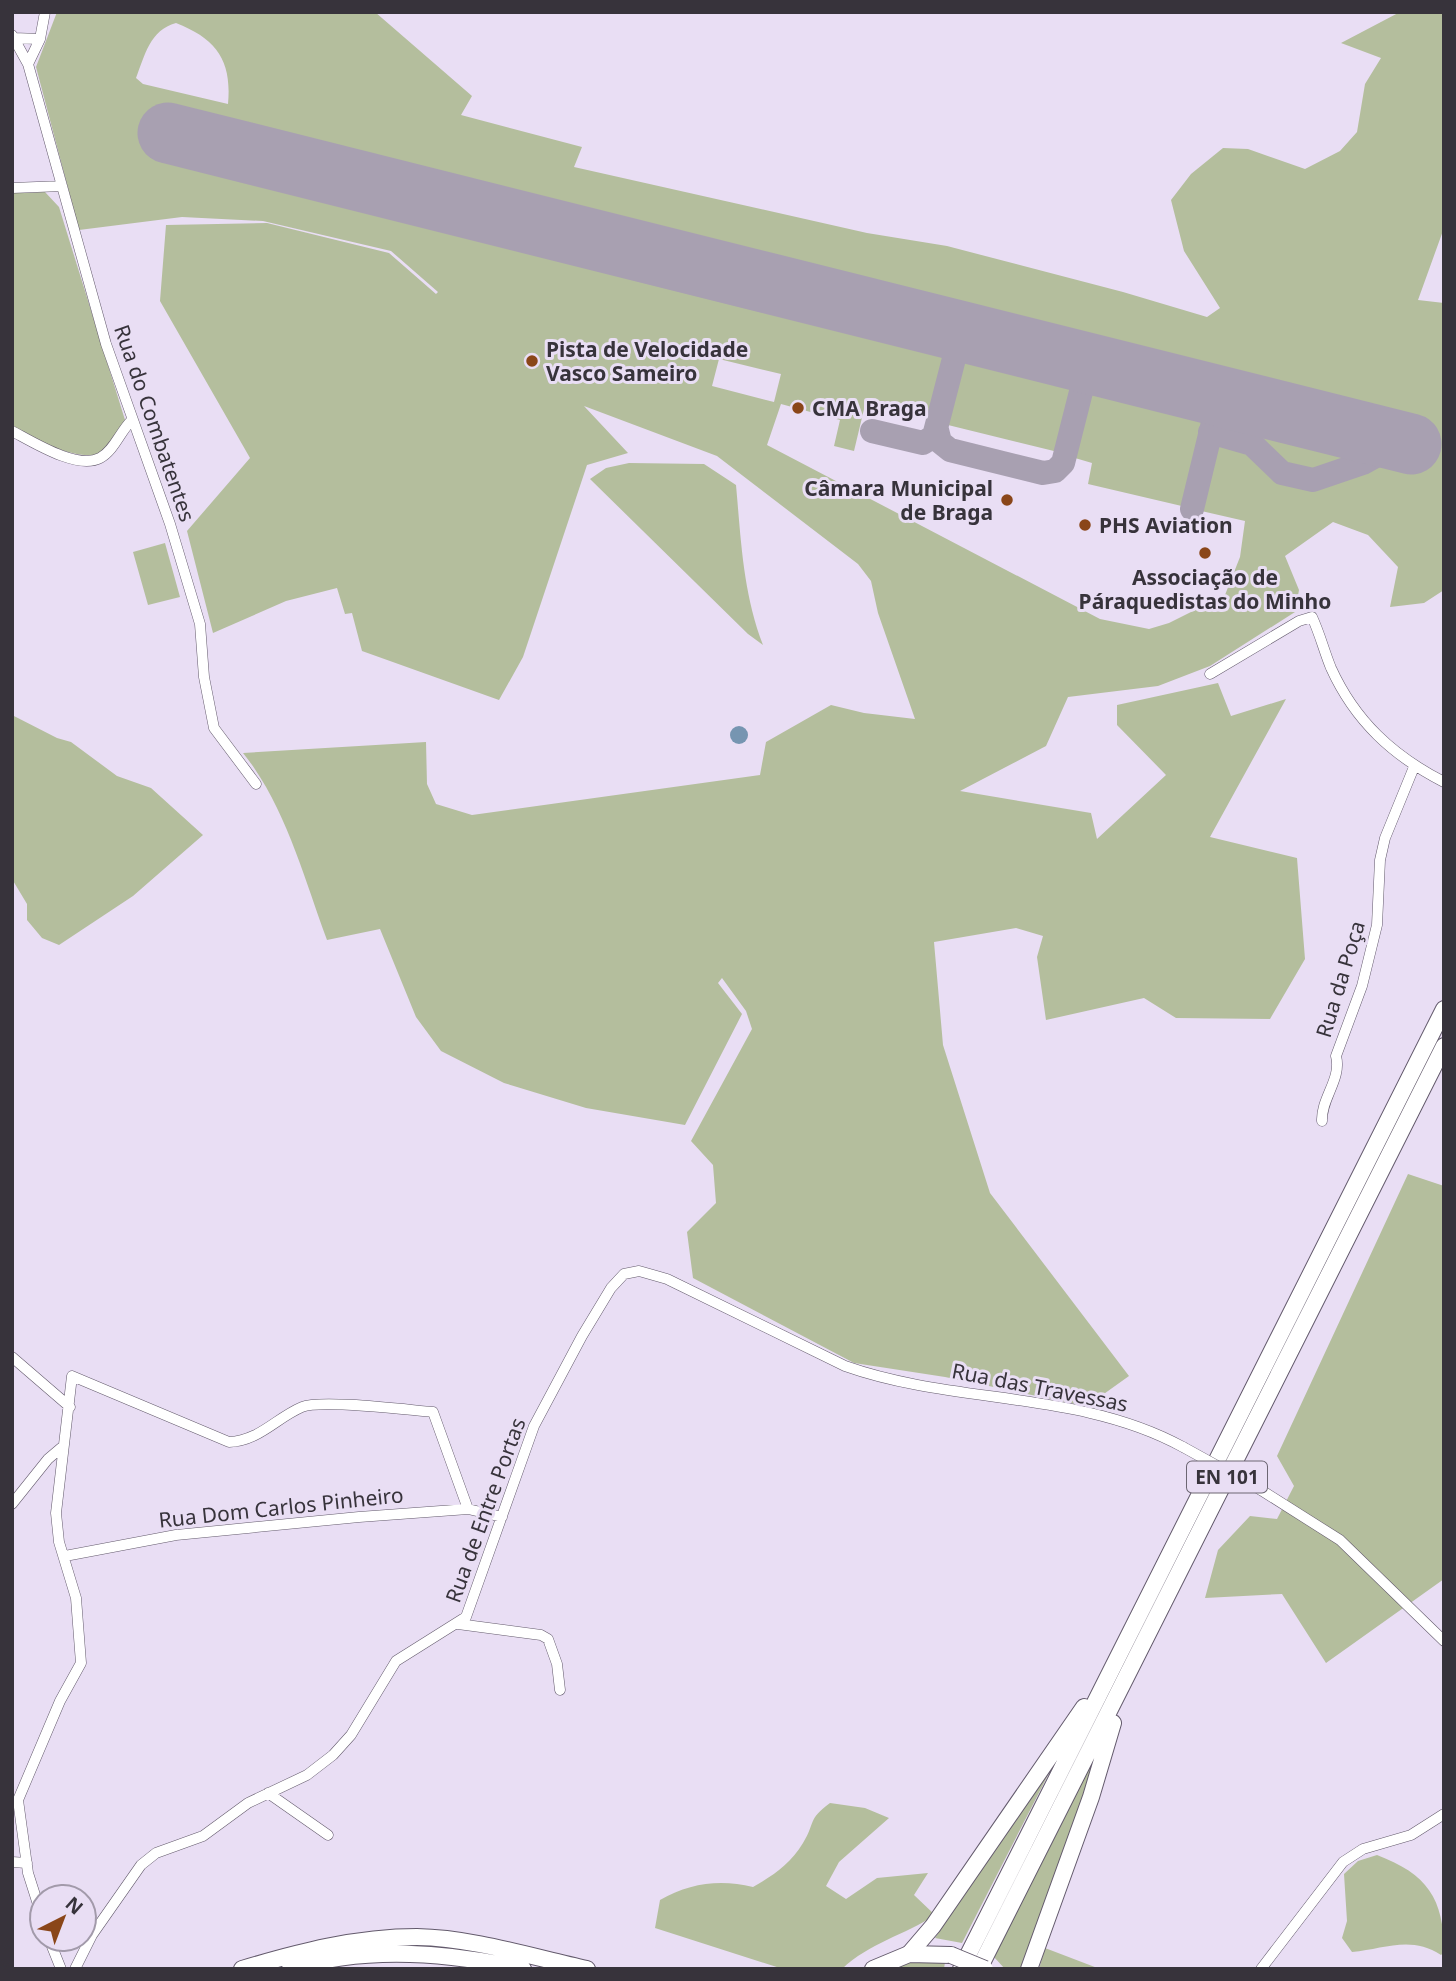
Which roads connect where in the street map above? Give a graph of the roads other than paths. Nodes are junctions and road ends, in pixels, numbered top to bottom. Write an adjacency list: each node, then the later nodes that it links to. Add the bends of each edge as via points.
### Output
1 (45, 12): 3 (street)
2 (13, 37): 3 (street); 4 (street, Rua do Combatentes)
3 (40, 39): 4 (street)
4 (28, 64): 5 (street, Rua do Combatentes)
5 (62, 187): 6 (street); 7 (street, Rua do Combatentes)
6 (12, 188)
7 (132, 420): 8 (street, via 101,458 84,462); 12 (street, Rua do Combatentes, via 200,624 214,729)
8 (12, 431)
9 (1210, 674): 10 (street, via 1312,617 1348,702 1378,738)
10 (1414, 767): 11 (street); 15 (street, Rua da Poça, via 1385,838 1377,925 1362,986 1336,1056 1339,1068 1321,1109)
11 (1444, 782)
12 (256, 784)
13 (1444, 1009): 25 (main road, EN 101)
14 (1444, 1046): 23 (main road, EN 101)
15 (1322, 1121)
16 (624, 1274): 22 (street, Rua de Entre Portas, via 582,1336 534,1426); 27 (street, Rua das Travessas, bridge, via 639,1271 667,1279 845,1367 873,1376 1028,1400 1132,1424 1261,1490 1339,1540)
17 (12, 1357): 18 (street)
18 (70, 1408): 19 (street); 21 (street, via 72,1376 229,1441 253,1437 304,1406 433,1412)
19 (61, 1448): 20 (street); 24 (street, via 56,1513)
20 (12, 1504)
21 (468, 1509): 22 (street, Rua Dom Carlos Pinheiro); 24 (street, Rua Dom Carlos Pinheiro, via 176,1535)
22 (502, 1517): 26 (street, Rua de Entre Portas, via 473,1601)
23 (1188, 1555): 43 (main road, EN 101); 45 (main road, via 1182,1580 1109,1732 1091,1797)
24 (65, 1556): 33 (street, via 76,1598 81,1662 18,1800)
25 (1163, 1570): 35 (main road, via 1148,1586 1082,1712); 42 (main road, EN 101)
26 (458, 1625): 28 (street, via 548,1639); 29 (street, Rua de Entre Portas, via 396,1661 333,1755 307,1775)
27 (1444, 1641)
28 (561, 1690)
29 (268, 1793): 31 (street); 36 (street, Rua de Entre Portas, via 202,1836 156,1853 141,1865 92,1935)
30 (1444, 1814): 46 (street, via 1412,1835 1363,1849 1343,1862)
31 (328, 1835)
32 (12, 1862): 33 (street)
33 (27, 1863): 34 (street)
34 (33, 1883)
35 (909, 1954): 41 (main road); 44 (main road, bridge, via 951,1955)
36 (75, 1969)
37 (242, 1969): 40 (main road, via 360,1940 418,1937 481,1945)
38 (290, 1969): 39 (main road, via 355,1956 407,1953 449,1955)
39 (523, 1969)
40 (587, 1969)
41 (873, 1969)
42 (961, 1969)
43 (979, 1969)
44 (985, 1969)
45 (1029, 1969)
46 (1261, 1969)

